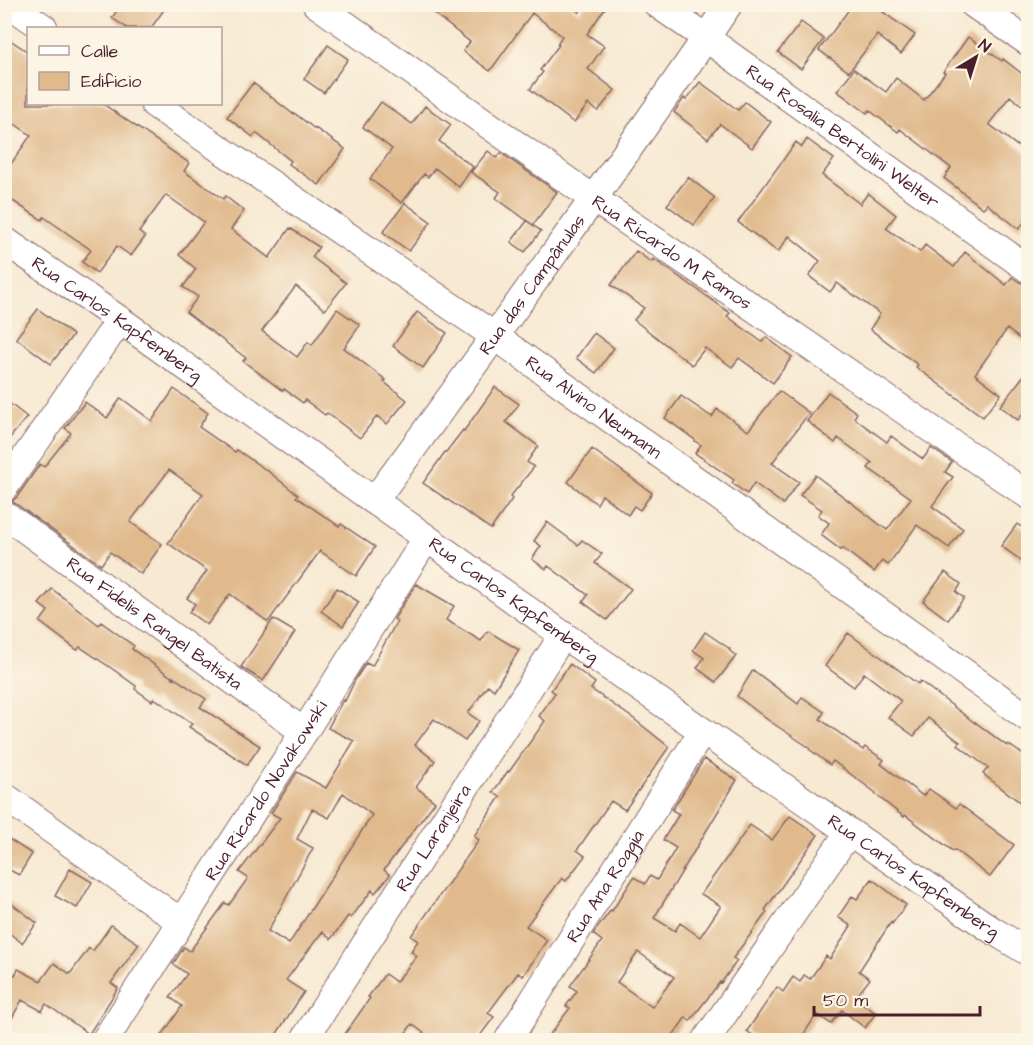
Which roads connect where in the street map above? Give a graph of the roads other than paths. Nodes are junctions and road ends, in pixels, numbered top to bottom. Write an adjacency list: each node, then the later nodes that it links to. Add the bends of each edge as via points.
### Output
1 (9, 4): 6 (street)
2 (316, 4): 10 (street, Rua Ricardo M Ramos)
3 (657, 4): 7 (street, Rua Rosalia Bertolini Welter)
4 (729, 4): 7 (street, Rua das Campânulas)
5 (973, 4): 8 (street)
6 (43, 27)
7 (706, 38): 10 (street, Rua das Campânulas); 12 (street, Rua Rosalia Bertolini Welter)
8 (1029, 42)
9 (155, 105): 14 (street, Rua Alvino Neumann)
10 (594, 199): 14 (street, Rua das Campânulas); 16 (street, Rua Ricardo M Ramos)
11 (4, 240): 13 (street, Rua Carlos Kapfemberg)
12 (1029, 269)
13 (120, 320): 15 (street); 17 (street, Rua Carlos Kapfemberg)
14 (496, 337): 17 (street, Rua das Campânulas); 21 (street, Rua Alvino Neumann)
15 (4, 489)
16 (1029, 495)
17 (374, 501): 19 (street, Rua Carlos Kapfemberg)
18 (4, 514): 22 (street, Rua Fidelis Rangel Batista)
19 (426, 539): 20 (street, Rua Carlos Kapfemberg); 22 (street, Rua Ricardo Novakowski)
20 (563, 636): 23 (street, Rua Carlos Kapfemberg); 29 (street, Rua Laranjeira)
21 (1029, 718)
22 (304, 732): 26 (street, Rua Ricardo Novakowski)
23 (702, 732): 25 (street, Rua Carlos Kapfemberg); 30 (street, Rua Ana Roggia)
24 (4, 796): 26 (street)
25 (849, 832): 27 (street, Rua Carlos Kapfemberg); 31 (street)
26 (181, 922): 28 (street, Rua Ricardo Novakowski)
27 (1029, 952)
28 (105, 1041)
29 (304, 1041)
30 (508, 1041)
31 (705, 1041)

